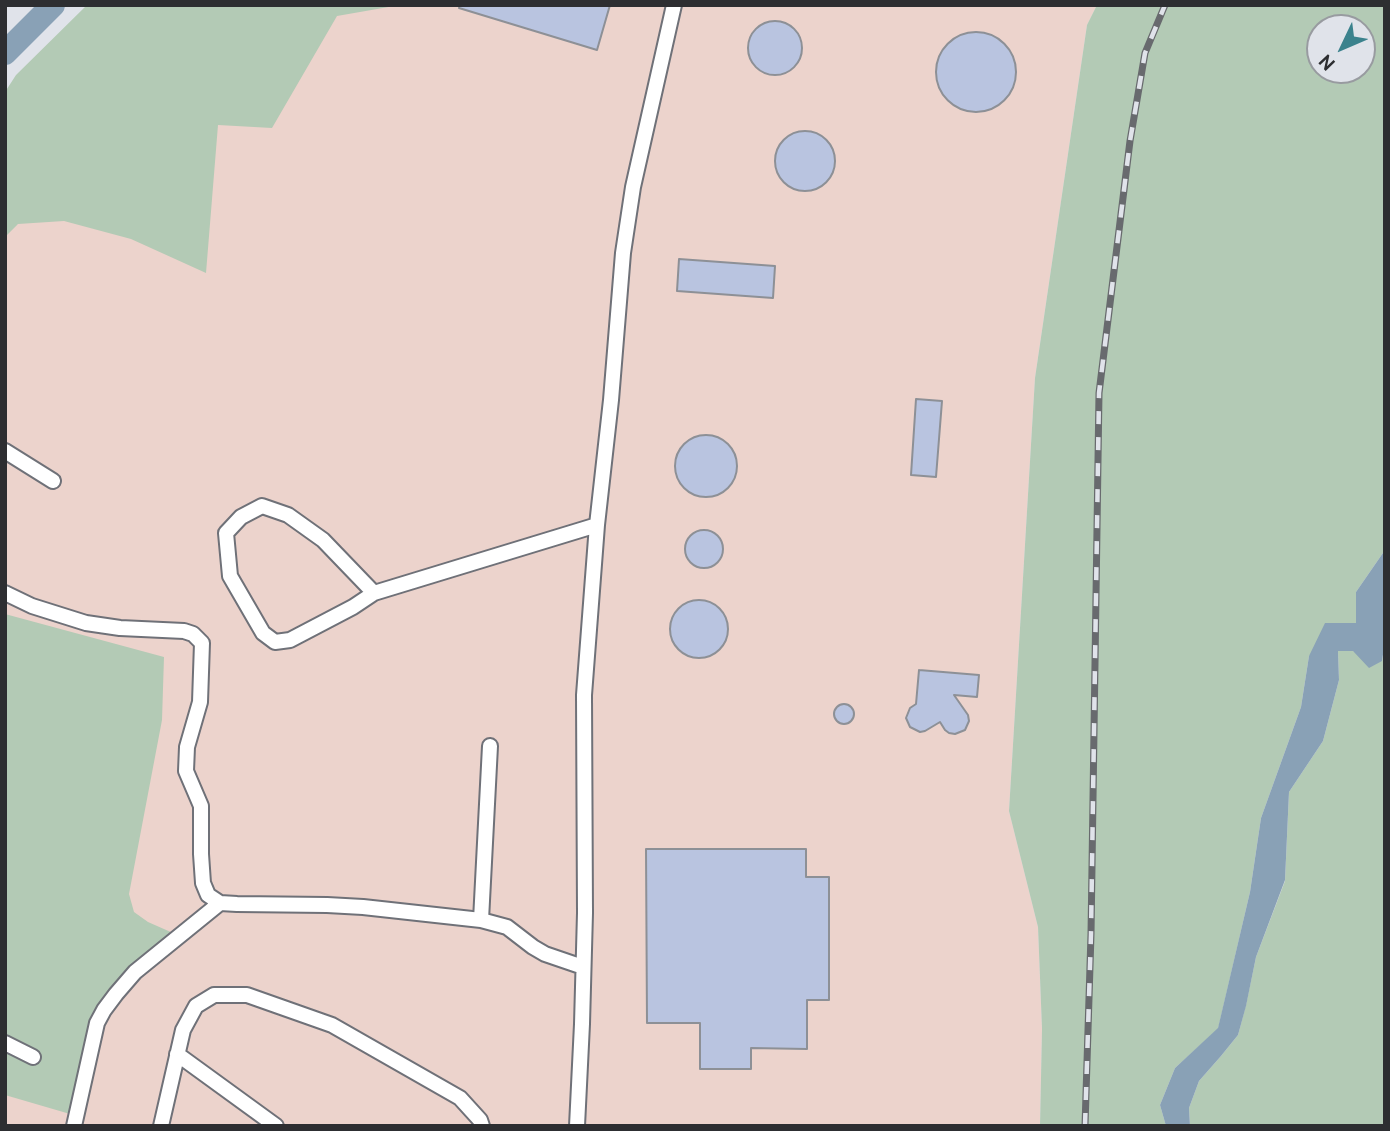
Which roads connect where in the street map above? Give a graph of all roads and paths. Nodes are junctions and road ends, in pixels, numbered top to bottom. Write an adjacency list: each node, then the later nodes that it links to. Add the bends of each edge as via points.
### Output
1 (674, 5): 4 (street, via 625,240)
2 (5, 451): 3 (street)
3 (53, 481)
4 (597, 525): 6 (street); 10 (street, via 584,695)
5 (5, 593): 8 (street, via 86,623 184,631 202,643 200,702 187,747 186,771 201,806 204,883 208,895)
6 (374, 593): 6 (street, via 290,640 275,642 263,634 230,576 226,533 241,517 262,506 288,515 323,540)
7 (490, 746): 9 (street)
8 (220, 902): 9 (street, via 363,907); 14 (street, via 135,972 104,1010 97,1023)
9 (481, 920): 10 (street, via 507,927 533,947)
10 (583, 967): 18 (street)
11 (5, 1043): 13 (street)
12 (177, 1054): 15 (street); 16 (street); 17 (street, via 196,1006 214,995 247,995 332,1025 460,1098)
13 (33, 1057)
14 (74, 1126)
15 (161, 1126)
16 (276, 1126)
17 (482, 1126)
18 (577, 1126)

